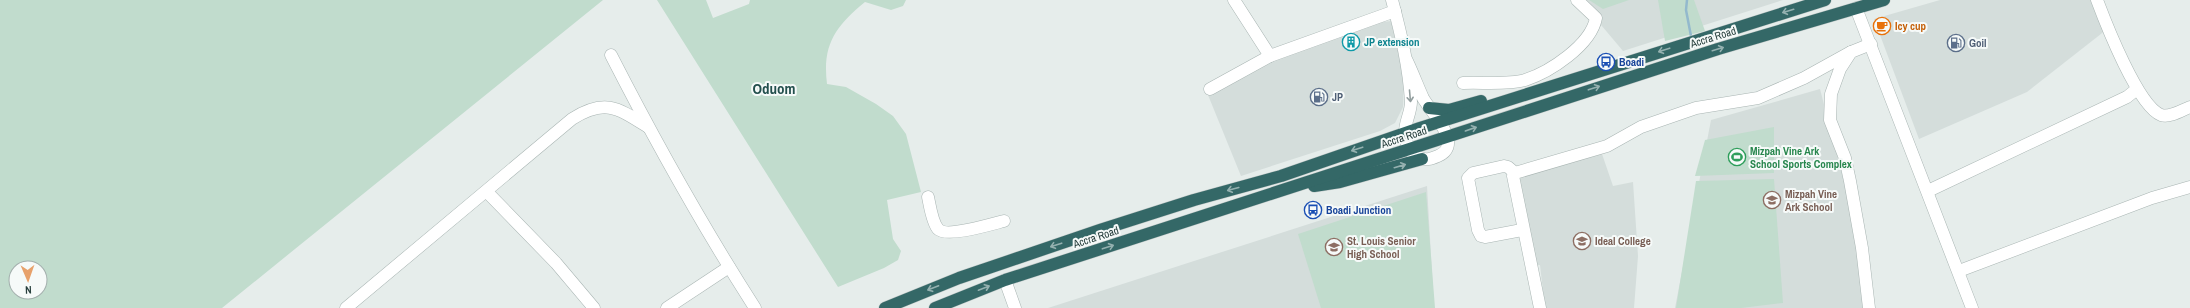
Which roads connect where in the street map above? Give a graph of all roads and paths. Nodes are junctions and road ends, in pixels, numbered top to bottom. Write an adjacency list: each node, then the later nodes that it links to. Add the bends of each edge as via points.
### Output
1 (1234, 0): 11 (street)
2 (1577, 0): 13 (street, via 1596,18 1594,27 1581,45 1563,58 1543,72 1523,80)
3 (1825, 0): 16 (highway, Accra Road, one-way to 16)
4 (1884, 0): 7 (highway, Accra Road)
5 (2097, 0): 15 (street)
6 (1394, 6): 11 (street); 12 (street)
7 (1856, 8): 8 (street); 22 (highway, Accra Road, one-way to 7, via 1718,48)
8 (1871, 44): 9 (street); 27 (street)
9 (1851, 52): 25 (street, via 1804,78 1758,98 1696,108 1640,127 1607,146); 45 (street, via 1840,69 1831,94 1830,120 1845,158 1850,181)
10 (611, 56): 20 (street)
11 (1270, 56): 14 (street)
12 (1406, 58): 18 (street); 21 (street, one-way to 21, via 1411,108)
13 (1463, 82)
14 (1210, 89)
15 (2137, 89): 17 (street, via 2160,114 2170,115); 27 (street, via 2127,97)
16 (1539, 91): 18 (highway, via 1520,90 1449,110); 19 (highway, Accra Road)
17 (2190, 106)
18 (1429, 108): 19 (street)
19 (1440, 122): 21 (highway, Accra Road); 22 (street)
20 (648, 127): 28 (street, via 613,107 596,107 585,111 572,119); 33 (street)
21 (1405, 133): 23 (street); 41 (highway, Accra Road, one-way to 41, via 1281,176 1194,200 1045,248 959,278)
22 (1448, 137): 23 (highway, Accra Road); 24 (street, via 1442,155)
23 (1409, 149): 24 (street); 29 (highway, Accra Road)
24 (1422, 159): 29 (highway, one-way to 24, via 1340,182)
25 (1515, 173): 32 (street, via 1512,176); 32 (street, via 1504,166 1473,173 1468,178 1481,236)
26 (2190, 187): 34 (street, via 2152,198)
27 (1928, 191): 34 (street)
28 (487, 192): 36 (street); 38 (street, via 556,263)
29 (1280, 192): 35 (highway, Accra Road, one-way to 29)
30 (928, 197): 31 (street, via 937,228 942,232 954,232)
31 (1004, 221)
32 (1522, 230): 44 (street)
33 (729, 267): 39 (street); 40 (street)
34 (1959, 271): 46 (street)
35 (1005, 280): 42 (highway, Accra Road, one-way to 35); 43 (street)
36 (360, 304): 37 (street)
37 (346, 308)
38 (594, 308)
39 (667, 308)
40 (755, 308)
41 (885, 308)
42 (935, 308)
43 (1015, 308)
44 (1540, 308)
45 (1869, 308)
46 (1972, 308)

